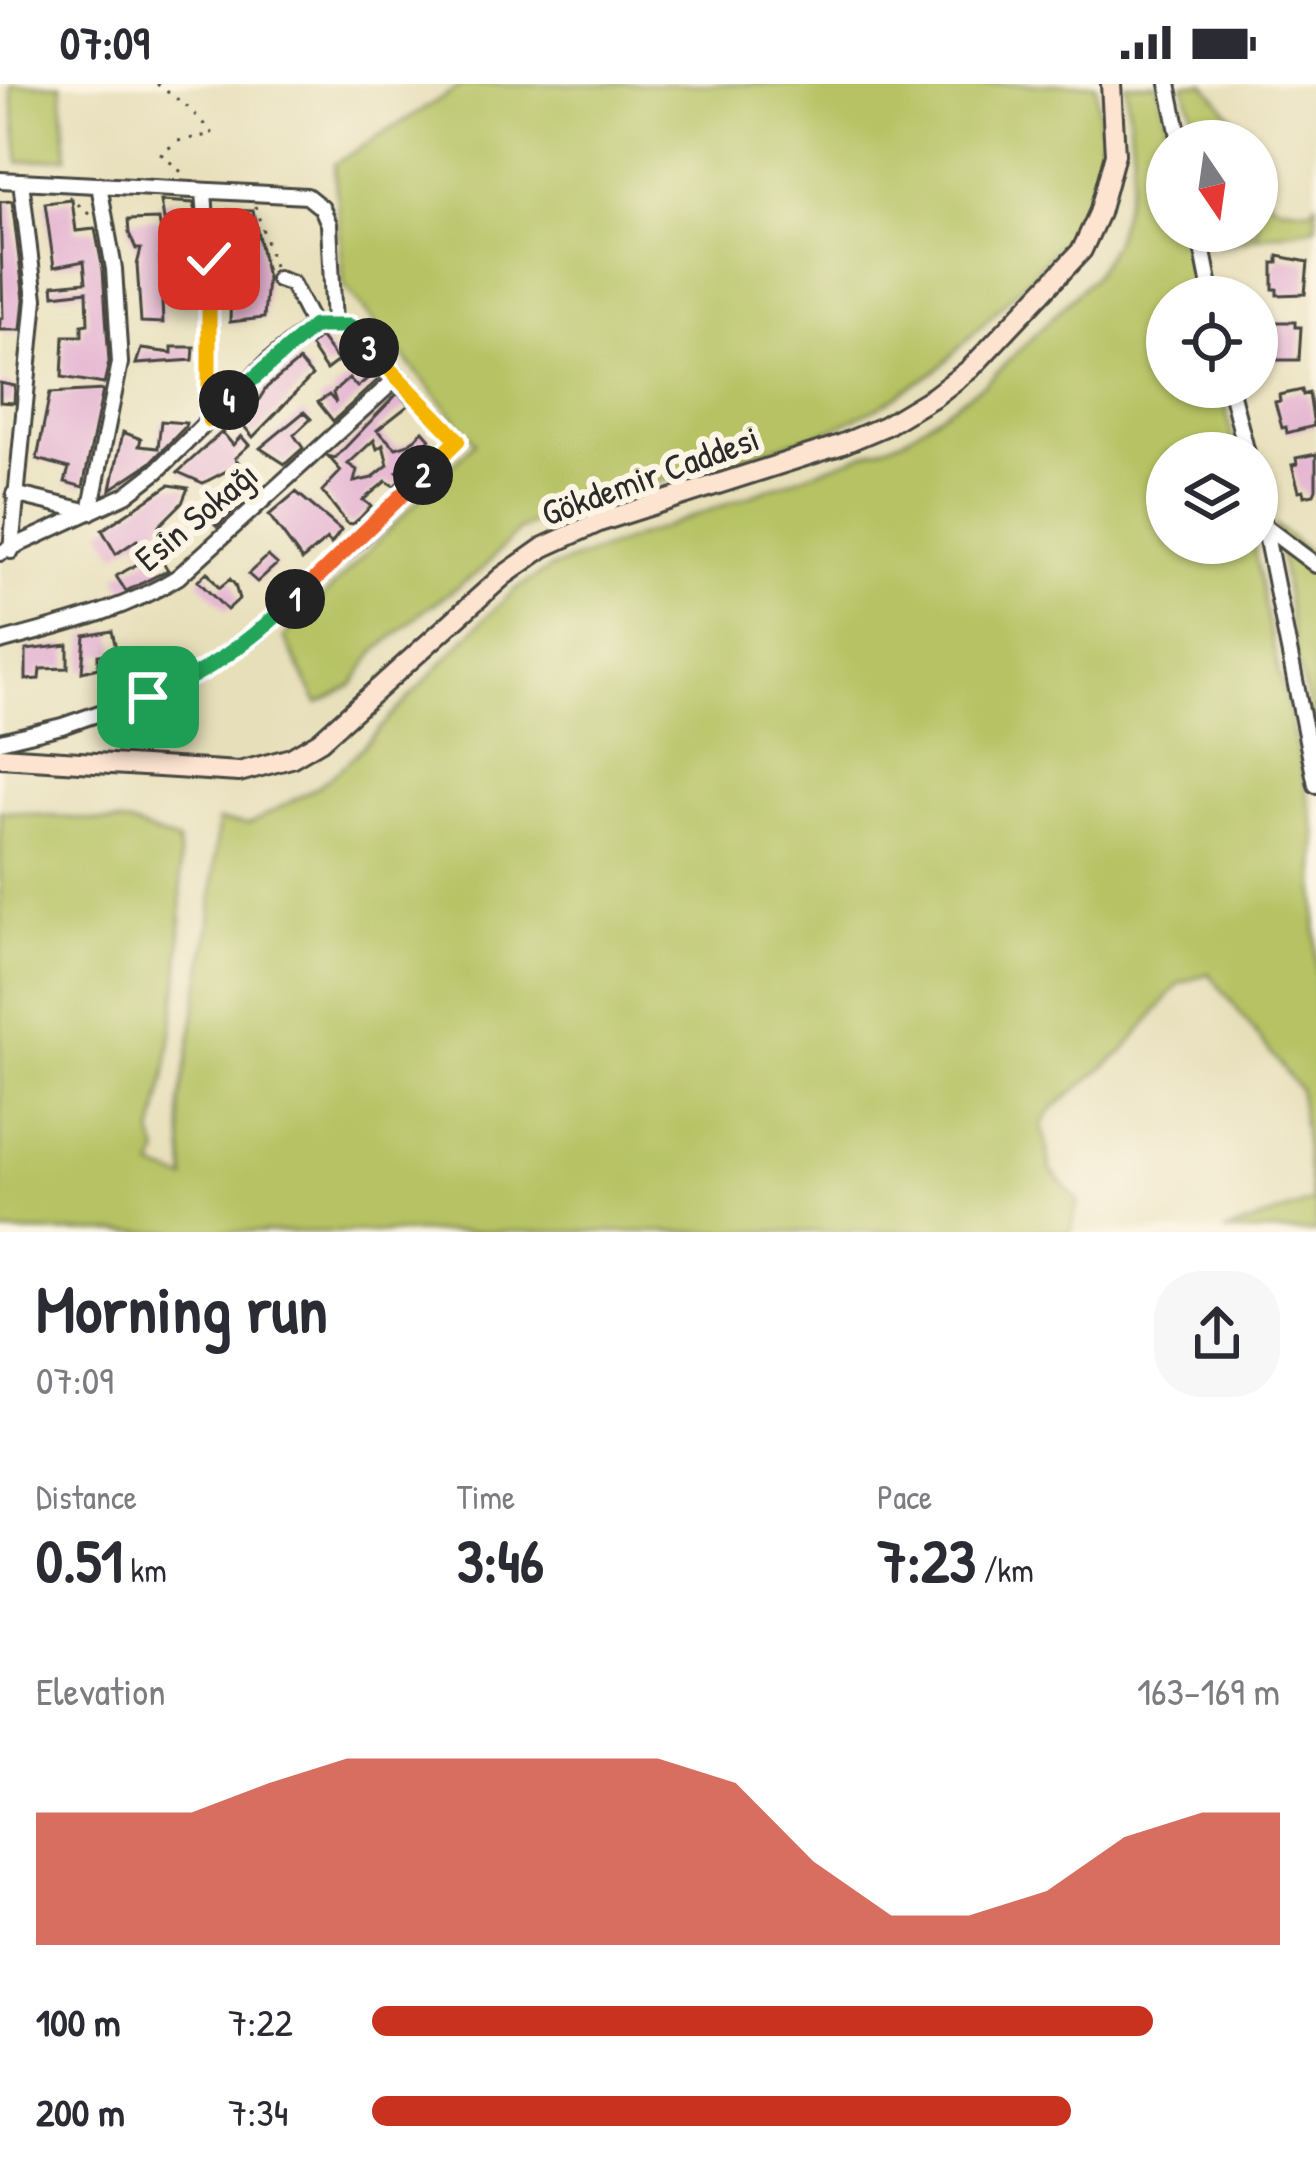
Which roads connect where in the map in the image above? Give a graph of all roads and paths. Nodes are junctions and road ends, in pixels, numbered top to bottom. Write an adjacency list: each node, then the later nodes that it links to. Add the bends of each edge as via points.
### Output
1 (158, 84): 9 (path, via 213,134 178,141 161,154)
2 (1111, 84): 25 (main road, Gökdemir Caddesi, via 1115,154 1082,250 935,396 840,445 544,547 291,758 238,772)
3 (1168, 84): 4 (street)
4 (1176, 120)
5 (0, 180): 6 (street)
6 (21, 181): 7 (street); 17 (street, via 35,299)
7 (55, 182): 8 (street); 11 (path)
8 (99, 184): 9 (street); 11 (street)
9 (204, 190): 10 (street); 16 (street)
10 (251, 194): 12 (path); 13 (street, via 307,196 322,208)
11 (107, 232): 18 (street, via 120,363)
12 (278, 279): 14 (street, via 292,284)
13 (334, 324): 14 (street); 15 (street, via 350,326)
14 (314, 326): 16 (street)
15 (396, 379): 23 (street, Esin Sokağı, via 178,577 103,614); 24 (street, via 458,440 275,617 183,684)
16 (209, 420): 18 (street, via 126,496)
17 (14, 494): 18 (street); 20 (street)
18 (90, 512): 20 (street)
19 (1278, 536): 22 (street)
20 (5, 552)
21 (1271, 564): 26 (street)
22 (1316, 565)
23 (0, 642)
24 (0, 741)
25 (0, 758)
26 (1316, 785)

